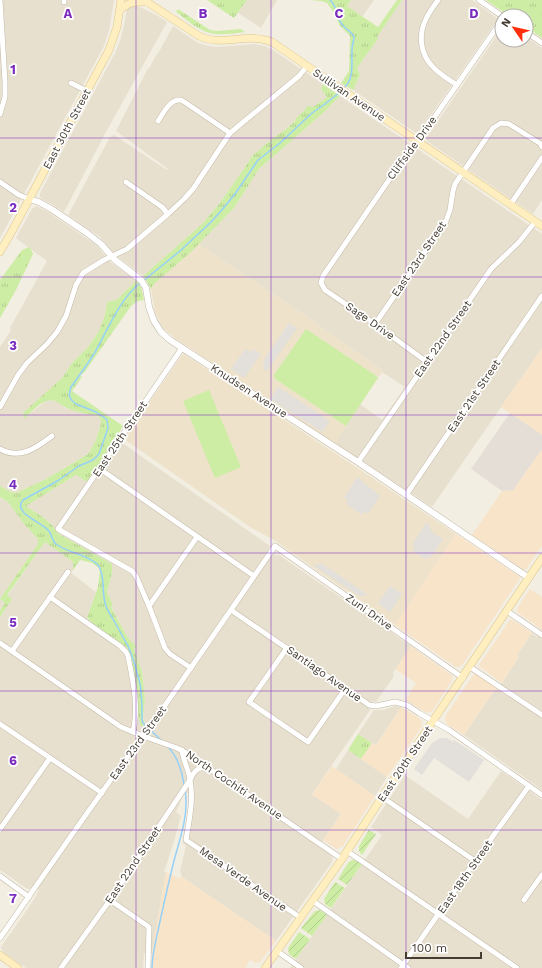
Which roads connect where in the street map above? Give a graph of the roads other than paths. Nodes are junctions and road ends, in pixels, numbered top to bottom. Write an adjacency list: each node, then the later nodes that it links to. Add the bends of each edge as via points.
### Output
1 (0, 0): 13 (street, via 5,97)
2 (121, 0): 6 (main road, East 30th Street)
3 (438, 0): 11 (street, via 424,23 421,35 424,54 430,64)
4 (479, 0): 7 (street)
5 (146, 1): 6 (main road, via 131,2); 9 (main road, Sullivan Avenue, via 203,38 218,41 264,39)
6 (120, 10): 12 (main road, East 30th Street, via 112,42)
7 (494, 10)
8 (494, 32): 11 (street, Cliffside Drive)
9 (307, 66): 15 (street, via 299,76); 16 (main road, Sullivan Avenue)
10 (71, 83): 12 (street)
11 (457, 85): 16 (street, Cliffside Drive)
12 (87, 91): 22 (main road, East 30th Street)
13 (0, 114)
14 (158, 121): 15 (street, via 169,105 180,100)
15 (230, 132): 24 (street, via 193,189)
16 (418, 142): 19 (main road, Sullivan Avenue); 29 (street, Cliffside Drive, via 404,158)
17 (541, 145): 19 (street, East 23rd Street, via 509,124 501,124 493,128)
18 (542, 158): 23 (street)
19 (463, 172): 23 (main road, Sullivan Avenue); 31 (street, East 23rd Street, via 452,191 446,221)
20 (0, 182): 22 (street, Knudsen Avenue)
21 (126, 182): 24 (street)
22 (29, 199): 27 (main road, East 30th Street); 28 (street, Knudsen Avenue, via 53,210 81,229 98,241)
23 (510, 204): 25 (main road, Sullivan Avenue)
24 (168, 214): 28 (street, via 134,244)
25 (535, 222): 26 (main road, Sullivan Avenue); 33 (street, East 22nd Street, via 492,268)
26 (542, 226)
27 (0, 252)
28 (112, 257): 32 (street, Knudsen Avenue, via 143,282 151,314 158,327); 34 (street, via 83,273 57,332 27,363)
29 (323, 276): 31 (street, Sage Drive, via 321,283 325,290)
30 (542, 296): 39 (street, East 21st Street)
31 (375, 324): 33 (street, Sage Drive)
32 (182, 348): 37 (street, Knudsen Avenue); 38 (street, East 25th Street)
33 (427, 362): 37 (street, East 22nd Street)
34 (0, 407)
35 (52, 436): 36 (street, via 26,452 15,454)
36 (0, 449)
37 (358, 462): 39 (street, Knudsen Avenue)
38 (100, 469): 40 (street); 47 (street, East 25th Street, via 58,530 132,571)
39 (406, 495): 45 (street, Knudsen Avenue)
40 (197, 537): 44 (street); 47 (street)
41 (275, 546): 44 (street, East 23rd Street); 56 (street, Zuni Drive)
42 (542, 558): 45 (main road, East 20th Street)
43 (68, 572): 46 (street)
44 (254, 576): 48 (street, East 23rd Street)
45 (529, 578): 49 (main road, East 20th Street)
46 (50, 597): 53 (street); 61 (street, via 126,652 135,694)
47 (149, 606): 55 (street, via 165,648)
48 (231, 610): 52 (street, Santiago Avenue); 55 (street, East 23rd Street)
49 (507, 611): 50 (street); 54 (main road, East 20th Street)
50 (542, 635)
51 (0, 643): 53 (street, North Cochiti Avenue)
52 (287, 648): 57 (street, Santiago Avenue); 57 (street, via 249,702 308,742)
53 (12, 651): 61 (street, North Cochiti Avenue, via 121,727)
54 (470, 667): 56 (main road, East 20th Street); 58 (street)
55 (191, 668): 62 (street, East 23rd Street)
56 (463, 678): 59 (main road, East 20th Street)
57 (345, 689): 59 (street, Santiago Avenue, via 369,705 395,702 404,704)
58 (542, 715)
59 (434, 721): 67 (street, Santiago Avenue); 70 (main road, East 20th Street)
60 (0, 724): 64 (street)
61 (133, 732): 62 (street, North Cochiti Avenue)
62 (143, 736): 63 (street, North Cochiti Avenue); 68 (street, East 23rd Street)
63 (182, 750): 65 (street, North Cochiti Avenue); 66 (street)
64 (50, 758): 68 (street); 71 (street)
65 (207, 766): 66 (street, East 22nd Street, via 199,768); 73 (street, North Cochiti Avenue)
66 (190, 780): 78 (street, East 22nd Street); 82 (street, Mesa Verde Avenue, via 192,803 186,840)
67 (529, 786): 69 (street, Santiago Avenue); 74 (street, East 18th Street)
68 (102, 793): 77 (street, East 23rd Street)
69 (542, 795)
70 (382, 797): 72 (main road, East 20th Street); 74 (street)
71 (0, 829)
72 (347, 851): 73 (main road, East 20th Street); 81 (street)
73 (342, 859): 80 (main road, East 20th Street)
74 (475, 861): 81 (street, East 18th Street)
75 (542, 875): 79 (street)
76 (0, 876): 77 (street)
77 (29, 897): 83 (street, East 23rd Street)
78 (110, 900): 88 (street, East 22nd Street); 89 (street, via 148,927)
79 (524, 900)
80 (313, 901): 82 (main road, East 20th Street); 86 (street)
81 (439, 914): 86 (street, East 18th Street); 92 (street)
82 (301, 918): 84 (main road, East 20th Street)
83 (0, 938)
84 (277, 951): 90 (main road, East 20th Street); 91 (street)
85 (0, 956): 87 (main road)
86 (404, 967)
87 (18, 968)
88 (61, 968)
89 (148, 968)
90 (265, 968)
91 (301, 968)
92 (517, 968)

